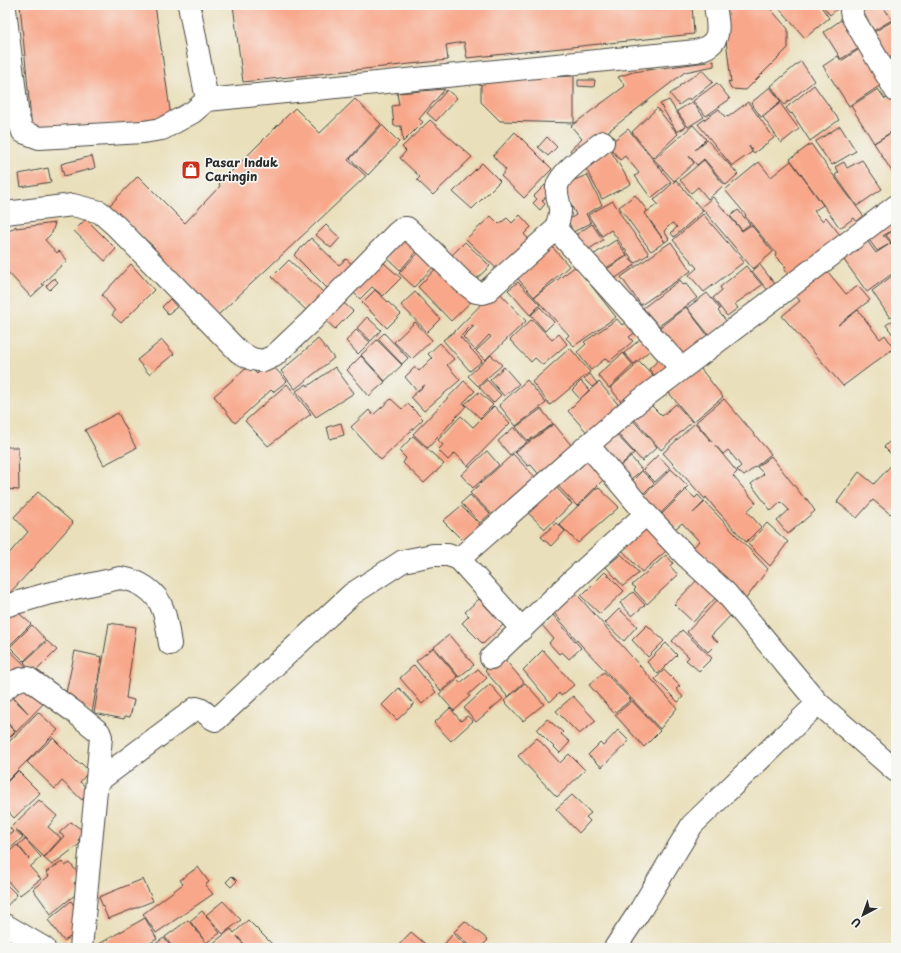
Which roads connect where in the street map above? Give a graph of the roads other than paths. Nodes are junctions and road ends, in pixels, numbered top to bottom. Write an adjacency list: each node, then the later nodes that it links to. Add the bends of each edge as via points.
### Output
1 (189, 5): 6 (street)
2 (715, 5): 6 (street, via 718,30 716,37 706,48 696,50)
3 (854, 5): 5 (street, via 852,16)
4 (5, 9): 6 (street, via 18,118 23,132 38,138 162,129 193,112)
5 (896, 91)
6 (207, 100)
7 (602, 142): 10 (street, via 575,163 559,180 557,199 561,209)
8 (896, 206): 11 (street)
9 (5, 213): 10 (street, via 73,205 100,212 239,352 263,361 274,356 310,322 403,228 407,228 463,282 476,292 482,293)
10 (556, 229): 11 (street)
11 (682, 368): 12 (street)
12 (588, 445): 13 (street); 14 (street)
13 (646, 514): 16 (street); 20 (street, via 726,593)
14 (459, 559): 16 (street); 22 (street, via 448,555 433,555 403,561 352,594 216,720 204,710 196,708)
15 (5, 606): 17 (street, via 120,578 130,579 139,582 158,600 163,609)
16 (522, 629): 18 (street)
17 (170, 644)
18 (491, 658)
19 (5, 690): 22 (street, via 11,684 28,678 99,732 102,737)
20 (818, 703): 21 (street); 26 (street, via 692,826)
21 (896, 771)
22 (97, 782): 25 (street)
23 (5, 925): 24 (street)
24 (44, 948)
25 (81, 948)
26 (615, 948)

